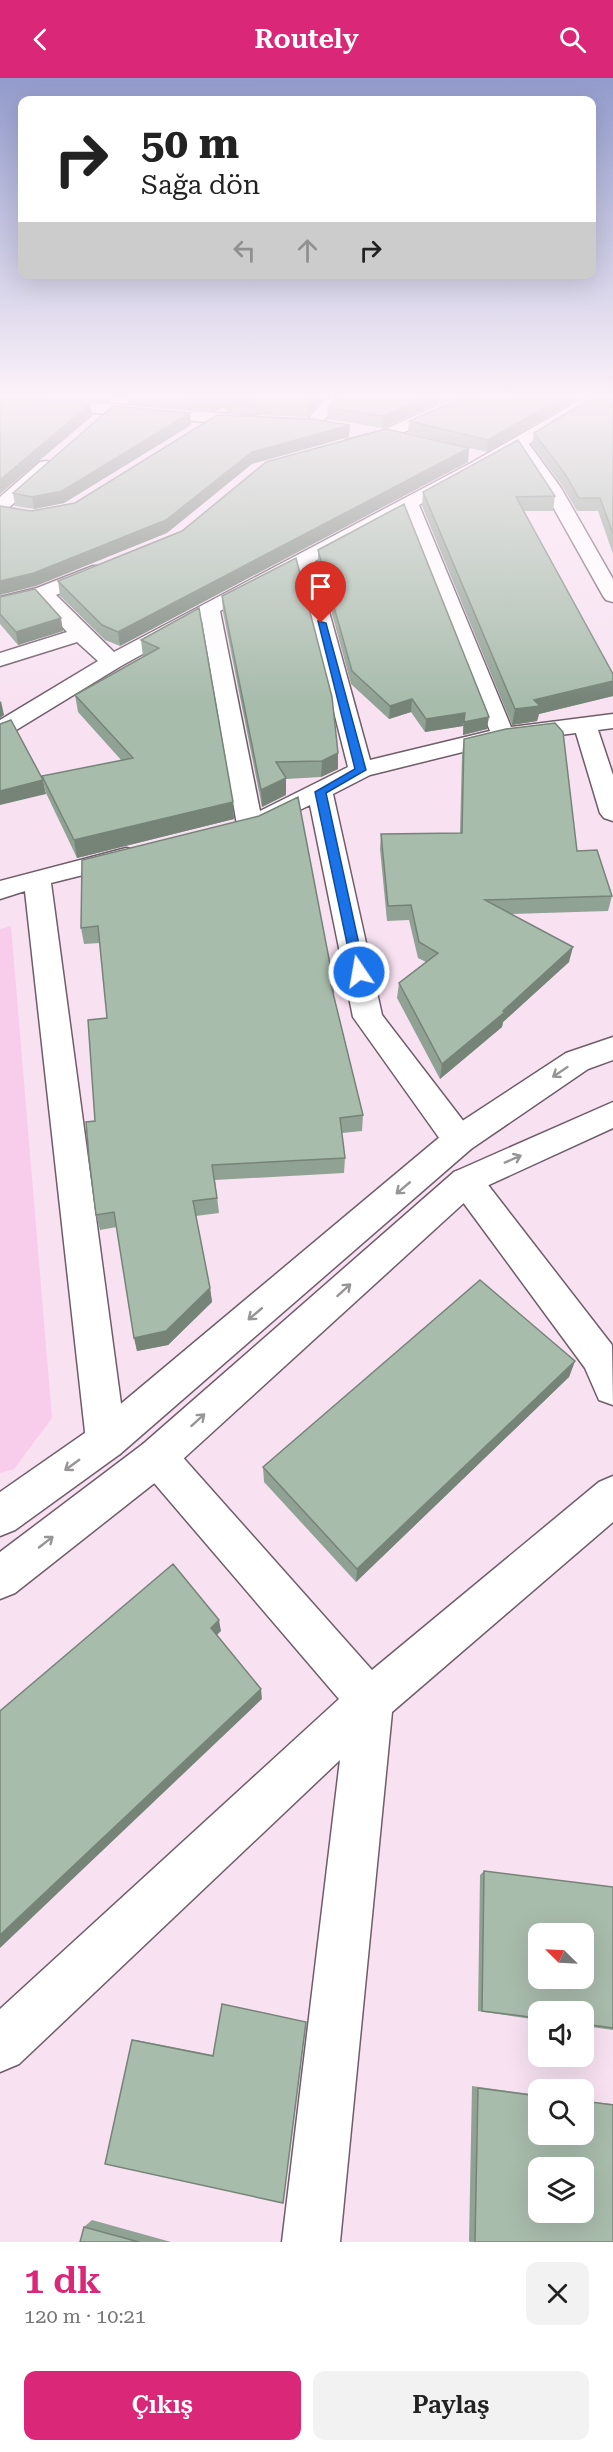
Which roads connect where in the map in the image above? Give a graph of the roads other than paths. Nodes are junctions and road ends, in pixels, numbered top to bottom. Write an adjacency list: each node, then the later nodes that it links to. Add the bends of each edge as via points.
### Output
1 (421, 499): 3 (street)
2 (558, 499): 9 (street)
3 (410, 505): 6 (street); 18 (street)
4 (0, 511): 5 (street)
5 (22, 514)
6 (305, 560): 11 (street); 19 (street)
7 (120, 561): 8 (street)
8 (43, 593): 10 (street); 12 (street)
9 (613, 596)
10 (0, 603)
11 (210, 611): 14 (street); 20 (street, via 239,828)
12 (81, 634): 13 (street); 14 (street)
13 (0, 660)
14 (112, 662): 17 (street)
15 (613, 721): 16 (street)
16 (585, 724): 18 (street); 21 (street)
17 (0, 730)
18 (503, 735): 19 (street)
19 (361, 770): 20 (street)
20 (320, 792): 27 (street, via 368,1017)
21 (613, 813)
22 (149, 850): 23 (street)
23 (37, 878): 24 (street); 30 (street)
24 (0, 890)
25 (613, 1048): 27 (street, one-way to 27, via 577,1061)
26 (613, 1113): 28 (street, one-way to 26)
27 (459, 1140): 30 (street, one-way to 30)
28 (466, 1180): 29 (street, via 599,1357); 31 (street, one-way to 28)
29 (613, 1388)
30 (106, 1441): 33 (street, one-way to 33)
31 (157, 1457): 34 (street, one-way to 31); 35 (street)
32 (613, 1496): 35 (street)
33 (0, 1516)
34 (0, 1578)
35 (370, 1701): 36 (street); 37 (street)
36 (0, 2045)
37 (311, 2242)

